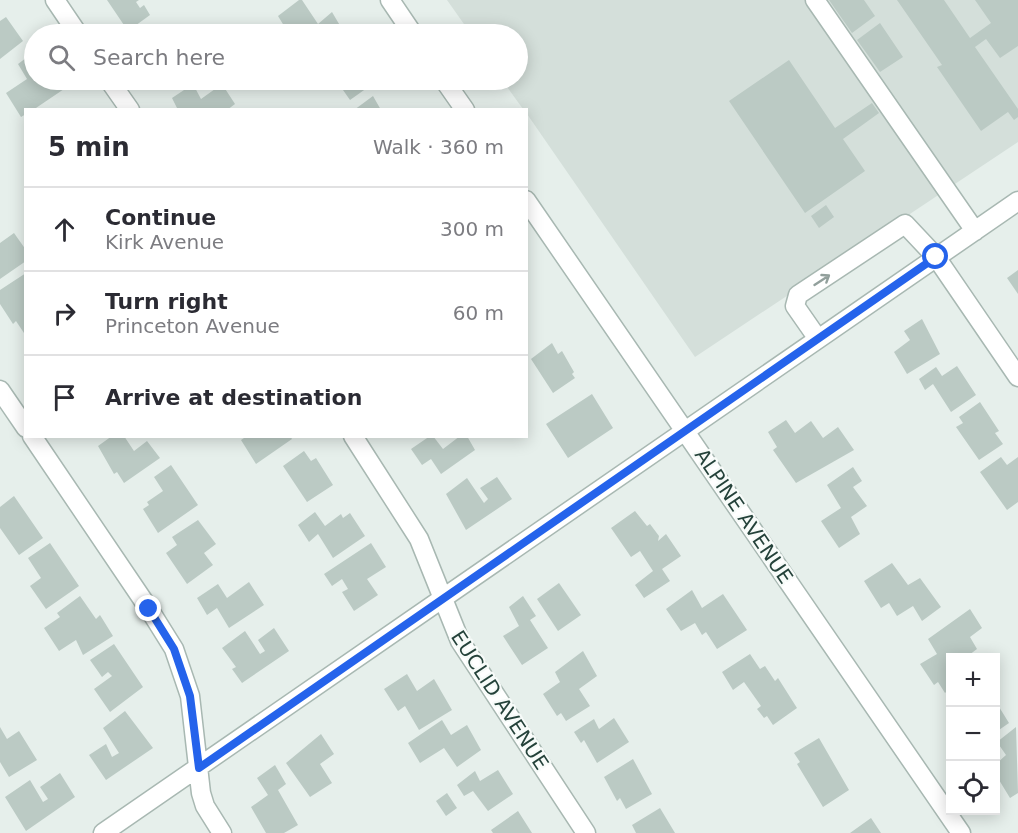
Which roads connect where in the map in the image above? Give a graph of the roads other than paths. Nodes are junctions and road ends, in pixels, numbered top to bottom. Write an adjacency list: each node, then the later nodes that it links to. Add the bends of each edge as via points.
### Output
1 (55, 0): 4 (street)
2 (390, 0): 5 (street)
3 (815, 0): 12 (street)
4 (71, 24)
5 (406, 24)
6 (116, 90): 8 (street)
7 (451, 90): 9 (street)
8 (129, 108)
9 (464, 108)
10 (1018, 201): 12 (street)
11 (528, 203): 18 (street, ALPINE AVENUE)
12 (975, 231): 13 (street)
13 (936, 257): 14 (street); 14 (street, one-way to 13, via 795,306 798,295 905,224); 15 (street)
14 (818, 339): 18 (street)
15 (1018, 377)
16 (0, 390): 17 (street)
17 (24, 425)
18 (685, 431): 21 (street); 26 (street, ALPINE AVENUE)
19 (33, 438): 22 (street, via 174,649 190,696)
20 (354, 438): 21 (street, EUCLID AVENUE, via 419,539)
21 (444, 599): 22 (street); 25 (street, EUCLID AVENUE, via 460,641)
22 (199, 768): 23 (street); 24 (street, via 205,806)
23 (103, 833)
24 (222, 833)
25 (586, 833)
26 (961, 833)

